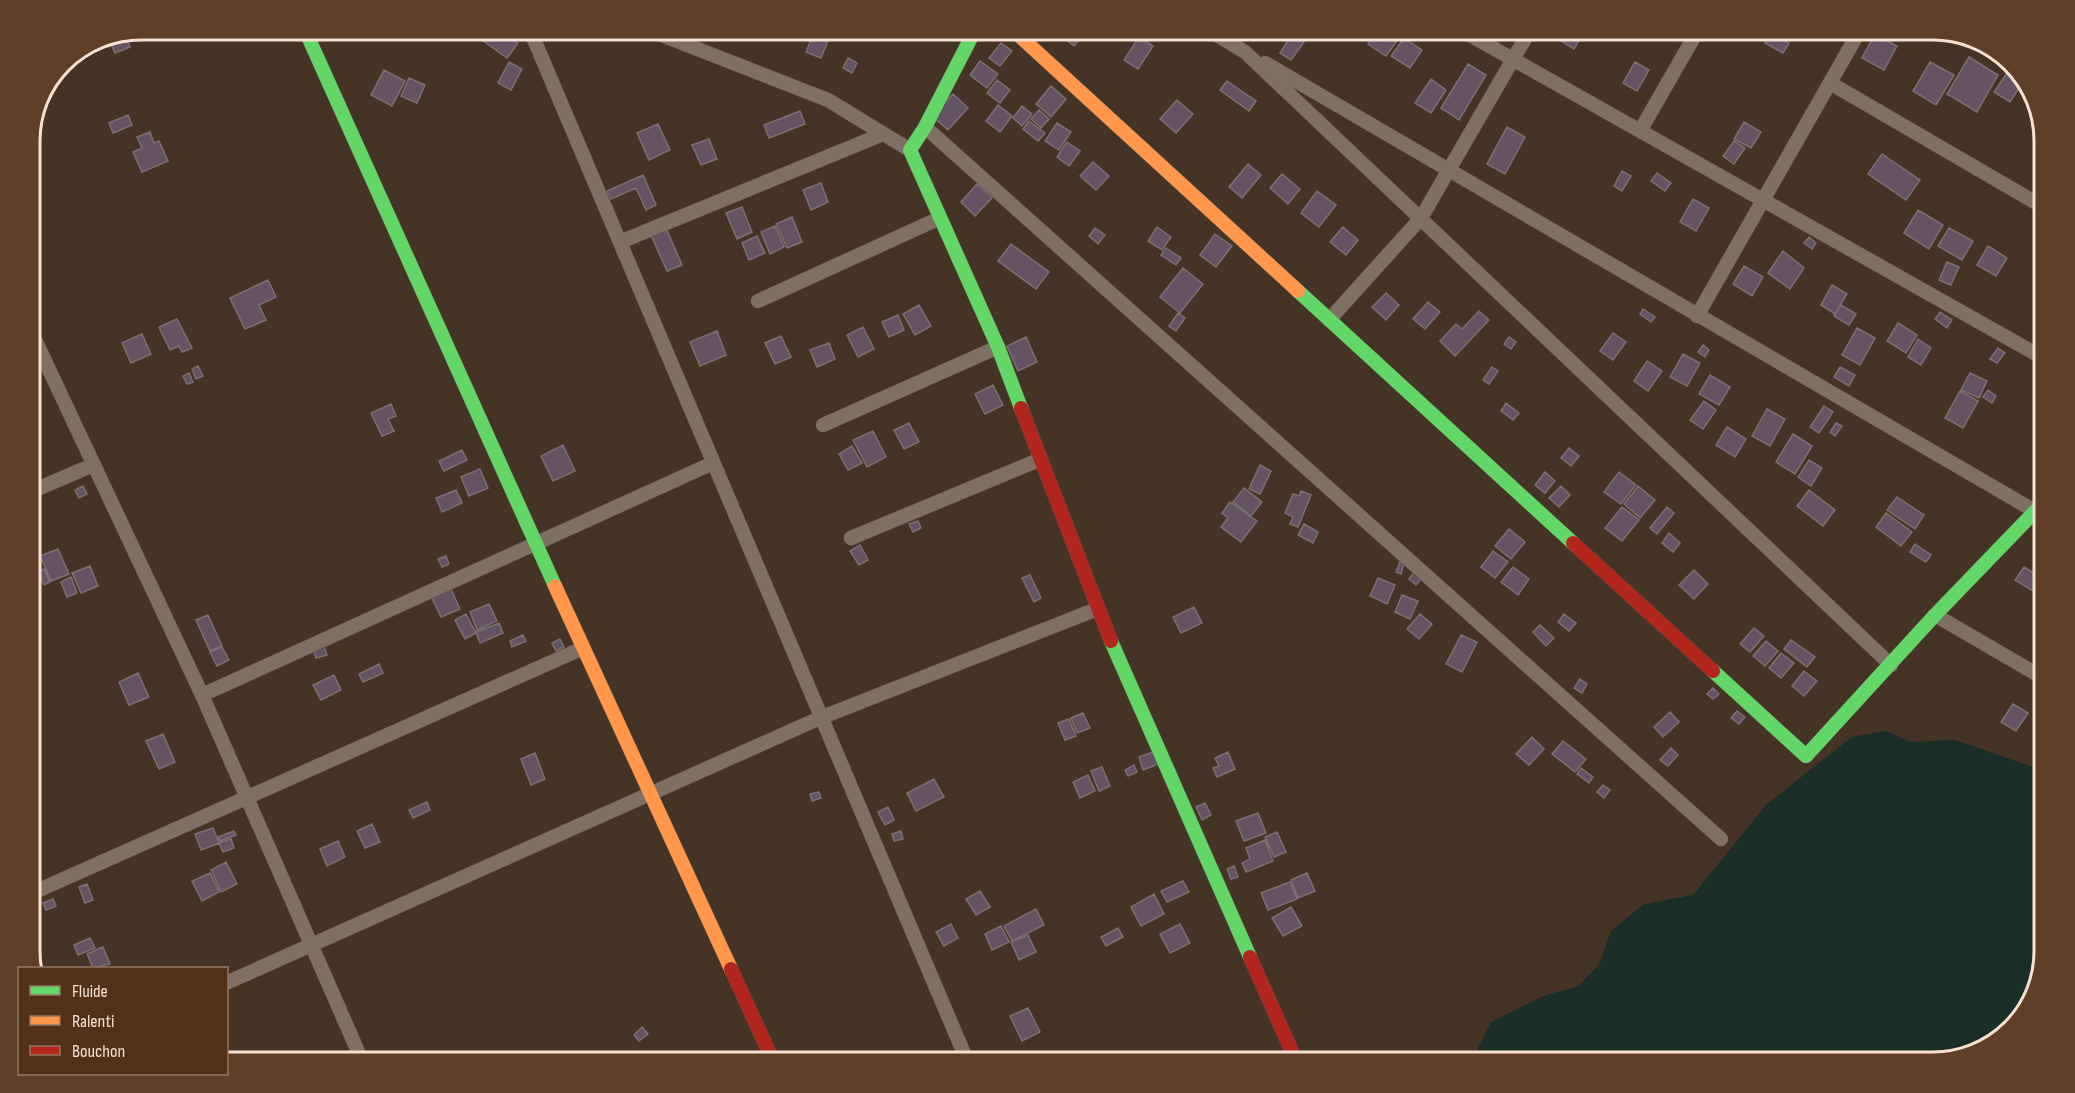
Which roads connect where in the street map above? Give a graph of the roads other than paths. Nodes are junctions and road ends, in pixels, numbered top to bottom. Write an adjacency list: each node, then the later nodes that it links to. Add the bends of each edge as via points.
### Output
1 (310, 40): 38 (street)
2 (534, 40): 23 (street)
3 (675, 40): 16 (street, via 828,100)
4 (970, 40): 14 (street)
5 (1024, 40): 26 (street)
6 (1225, 40): 11 (street)
7 (1479, 40): 12 (street)
8 (1524, 40): 12 (street)
9 (1692, 40): 15 (street)
10 (1854, 40): 13 (street)
11 (1245, 52): 18 (street); 22 (street)
12 (1513, 59): 15 (street); 18 (street)
13 (1830, 83): 19 (street); 20 (street)
14 (925, 127): 17 (street); 48 (street)
15 (1640, 131): 19 (street)
16 (884, 134): 17 (street); 23 (street)
17 (910, 150): 21 (street)
18 (1449, 171): 22 (street); 25 (street)
19 (1764, 201): 25 (street); 29 (street)
20 (2034, 202)
21 (940, 218): 24 (street); 27 (street)
22 (1421, 218): 26 (street); 42 (street)
23 (621, 242): 32 (street)
24 (759, 301)
25 (1697, 316): 35 (street)
26 (1329, 320): 42 (street, via 1806,756)
27 (998, 347): 30 (street); 31 (street)
28 (41, 353): 33 (street)
29 (2034, 353)
30 (823, 424)
31 (1041, 459): 37 (street); 39 (street)
32 (713, 463): 38 (street); 45 (street)
33 (93, 465): 34 (street); 44 (street)
34 (41, 487)
35 (2034, 511)
36 (2034, 520): 40 (street)
37 (851, 538)
38 (536, 543): 41 (street); 44 (street)
39 (1097, 609): 45 (street); 55 (street)
40 (1935, 615): 42 (street); 43 (street)
41 (583, 648): 46 (street); 47 (street)
42 (1892, 665)
43 (2034, 673)
44 (202, 694): 47 (street)
45 (820, 718): 46 (street); 54 (street)
46 (650, 794): 50 (street); 53 (street)
47 (245, 798): 49 (street); 50 (street)
48 (1721, 839)
49 (41, 889)
50 (310, 945): 51 (street); 52 (street)
51 (228, 982)
52 (358, 1052)
53 (769, 1052)
54 (963, 1052)
55 (1292, 1052)

